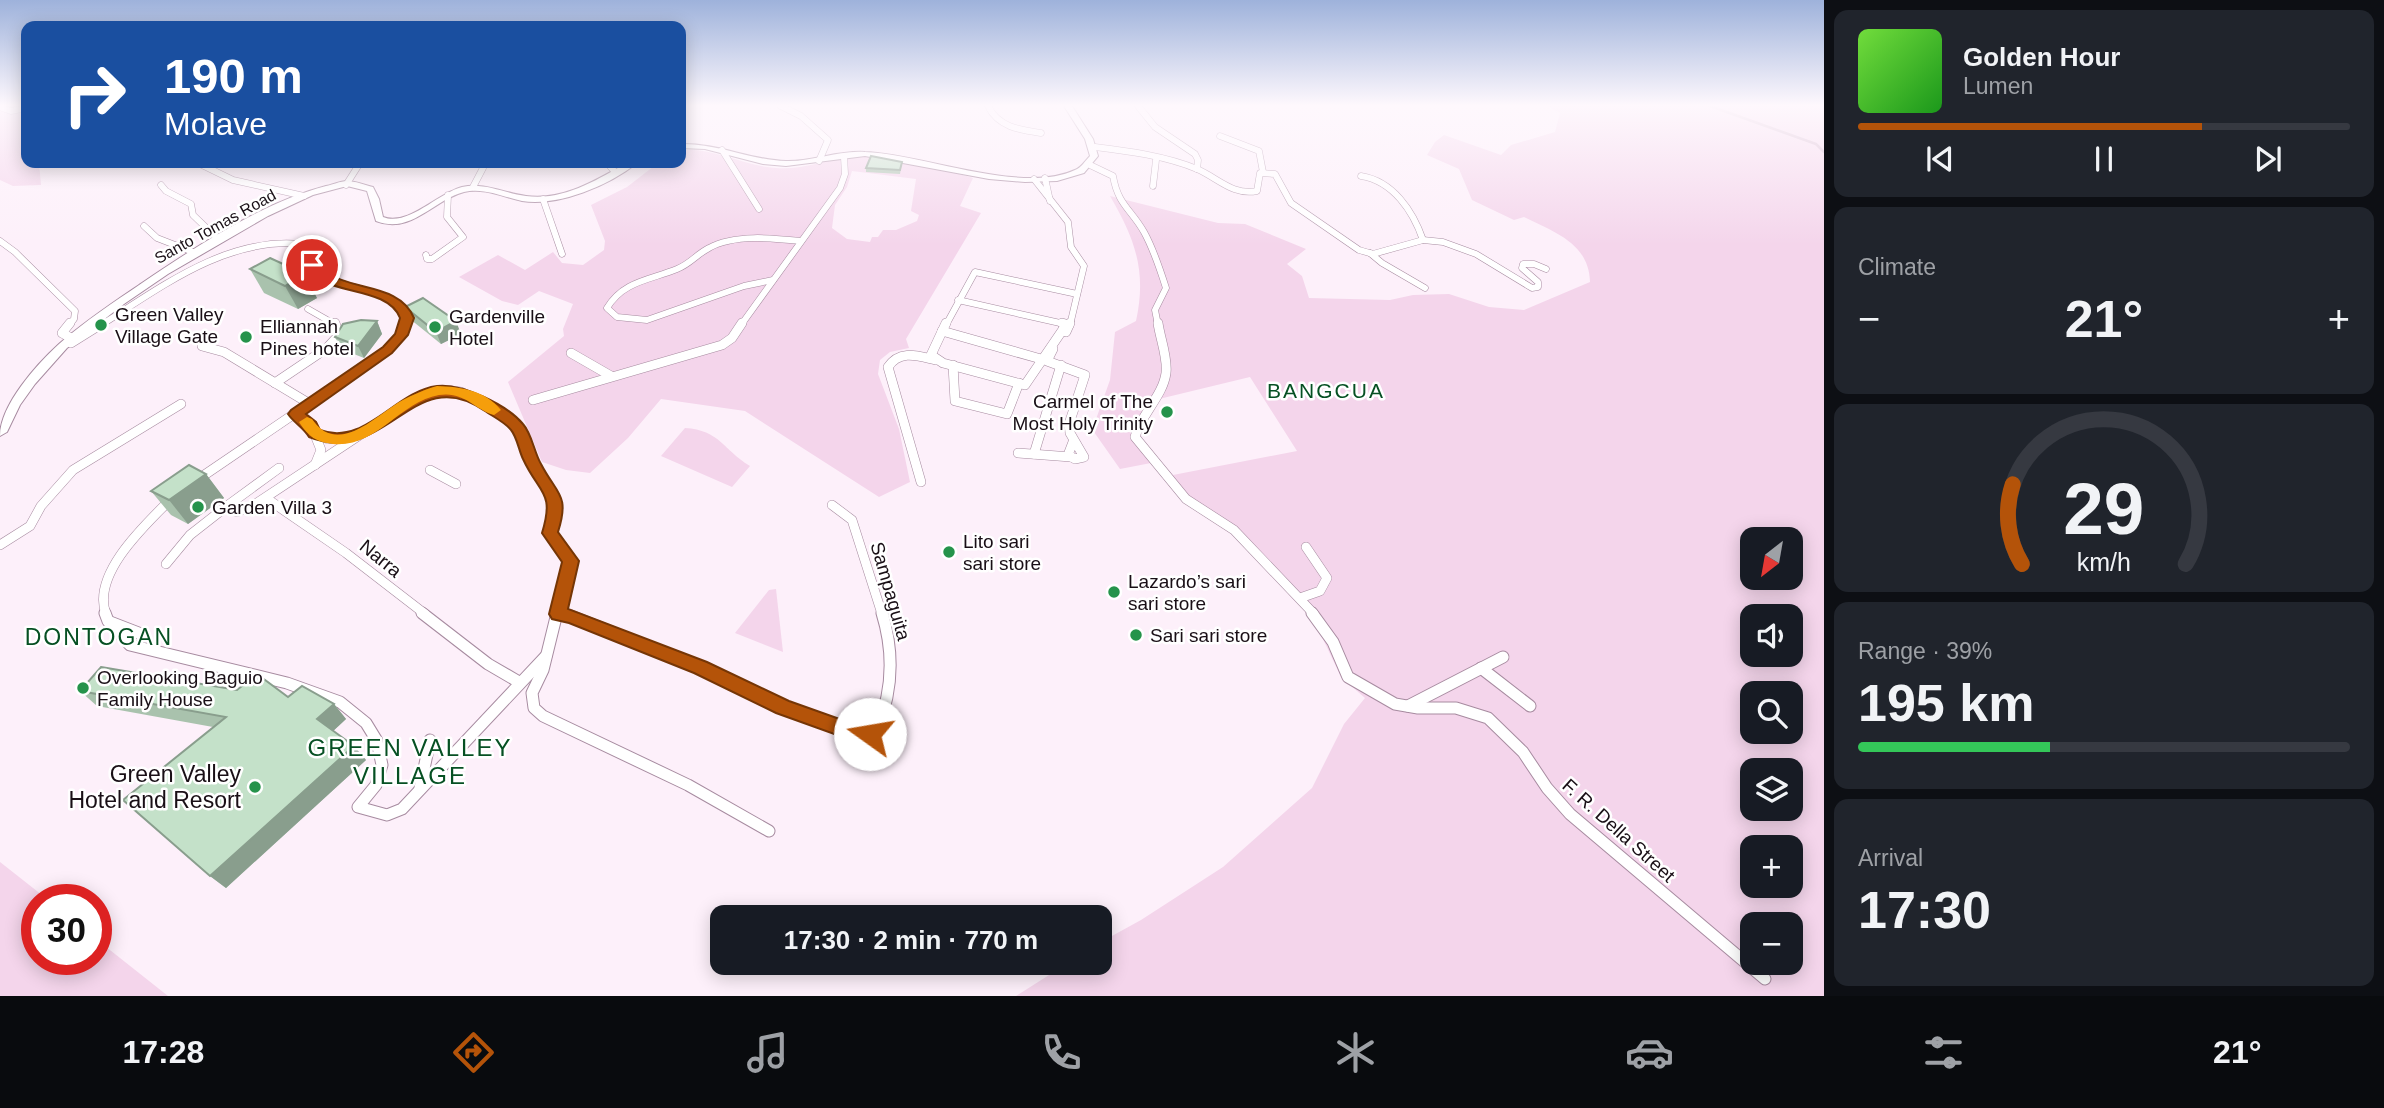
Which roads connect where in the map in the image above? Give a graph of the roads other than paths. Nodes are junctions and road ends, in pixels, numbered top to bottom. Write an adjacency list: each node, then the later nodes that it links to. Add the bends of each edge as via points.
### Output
1 (725, 152): 31 (street)
2 (730, 152): 10 (street, via 774,163)
3 (823, 152): 10 (street)
4 (1094, 152): 11 (street)
5 (1131, 152): 9 (street)
6 (1193, 152): 17 (street)
7 (1259, 152): 18 (street)
8 (844, 157): 10 (street); 22 (street, via 865,154 980,177); 36 (street, via 840,188)
9 (1156, 160): 17 (street); 25 (street)
10 (819, 161)
11 (1090, 165): 21 (street, via 1073,176); 84 (street, F. R. Della Street, via 1113,176 1116,195 1143,230 1166,288 1154,310 1166,376 1138,425 1136,440 1185,499 1234,530)
12 (205, 168): 28 (street)
13 (357, 168): 24 (street)
14 (484, 168): 26 (street)
15 (612, 168): 19 (street)
16 (625, 168): 19 (street)
17 (1197, 169): 18 (street, via 1227,188 1248,193 1256,191 1257,176)
18 (1263, 172): 38 (street, via 1278,176 1287,199 1298,209)
19 (616, 173): 29 (street, via 580,192)
20 (1361, 176): 34 (street, via 1387,186 1417,223)
21 (1045, 178): 22 (street); 30 (street)
22 (1034, 179): 30 (street)
23 (161, 185): 33 (street, via 191,204 192,215)
24 (346, 185): 27 (street, via 372,191 383,223 413,216); 28 (street, Santo Tomas Road)
25 (1153, 186)
26 (473, 187): 27 (street); 29 (street)
27 (448, 195): 40 (street, via 447,217 463,237 432,259)
28 (304, 196): 33 (street, Santo Tomas Road)
29 (542, 199): 39 (street)
30 (1050, 202): 44 (street, via 1068,222 1071,247 1084,266)
31 (759, 209)
32 (144, 226): 37 (street, via 157,237)
33 (218, 239): 37 (street, Santo Tomas Road)
34 (1423, 240): 38 (street); 41 (street, via 1465,249 1532,288 1538,287 1538,282 1522,264)
35 (0, 241): 49 (street, via 75,311 62,333)
36 (801, 241): 42 (street); 42 (street, via 774,237 702,249 688,265 623,289 607,308 617,317 647,320)
37 (193, 252): 49 (street, Santo Tomas Road)
38 (1370, 253): 43 (street)
39 (562, 254)
40 (426, 255)
41 (1546, 269)
42 (773, 279): 57 (street, via 732,338 722,345)
43 (1424, 288)
44 (1077, 294): 45 (street, via 980,272 972,274); 47 (street)
45 (958, 300): 47 (street); 48 (street)
46 (309, 309): 58 (street, via 335,323 336,341)
47 (1068, 325): 53 (street); 56 (street, via 1047,361)
48 (942, 331): 53 (street); 54 (street, via 931,353)
49 (71, 338): 51 (street, Santo Tomas Road)
50 (202, 346): 58 (street, via 224,352)
51 (60, 349): 62 (street, via 217,259 255,245 290,241 300,244 325,278 390,299 407,318 401,335 388,350); 65 (street, Santo Tomas Road, via 15,405)
52 (571, 353): 57 (street)
53 (1041, 359): 59 (street, via 1025,385)
54 (937, 360): 55 (street); 74 (street, via 900,355 891,359 888,367)
55 (953, 365): 59 (street); 59 (street, via 955,401 1007,414)
56 (1061, 365): 67 (street, via 1085,375 1070,415); 69 (street)
57 (611, 376): 60 (street)
58 (275, 383): 62 (street)
59 (1019, 383)
60 (533, 400)
61 (181, 404): 81 (street, via 73,470 30,526)
62 (310, 404): 63 (street)
63 (296, 414): 66 (street); 76 (street)
64 (368, 431): 66 (street, via 342,439); 71 (street); 85 (street, via 408,403 437,391 475,397 517,427 556,502 550,533 570,561)
65 (0, 432)
66 (314, 433): 71 (street, via 321,450)
67 (1073, 442): 70 (street, via 1068,451); 70 (street, via 1085,455)
68 (1018, 453): 69 (street)
69 (1034, 454): 70 (street)
70 (1071, 457)
71 (314, 466): 78 (street)
72 (279, 468): 80 (street)
73 (430, 470): 75 (street)
74 (921, 482)
75 (456, 484)
76 (185, 488)
77 (176, 495): 86 (street, via 121,554 104,592)
78 (266, 498): 80 (street, via 241,511); 91 (street, Narra, via 346,553 488,664)
79 (832, 505): 85 (street, Sampaguita, via 852,520 889,635 887,706 870,734 862,736 783,707 700,667)
80 (227, 506): 83 (street, via 190,535)
81 (0, 545)
82 (1306, 547): 84 (street, via 1327,579 1320,590)
83 (166, 564)
84 (1300, 598): 93 (street, F. R. Della Street, via 1333,642 1348,677 1382,699)
85 (558, 614): 90 (street)
86 (108, 621): 87 (street); 95 (street, via 130,645 287,683 340,702 366,723 377,741 382,765 376,785 358,807 380,815 395,813)
87 (141, 634)
88 (1503, 657): 89 (street)
89 (1481, 668): 92 (street); 93 (street)
90 (539, 669): 91 (street); 96 (street, via 532,693 538,713 688,785)
91 (519, 681): 95 (street)
92 (1530, 706)
93 (1406, 707): 97 (street, F. R. Della Street, via 1456,708 1488,718 1523,752 1570,814)
94 (430, 740): 95 (street)
95 (420, 789)
96 (769, 831)
97 (1765, 979)

